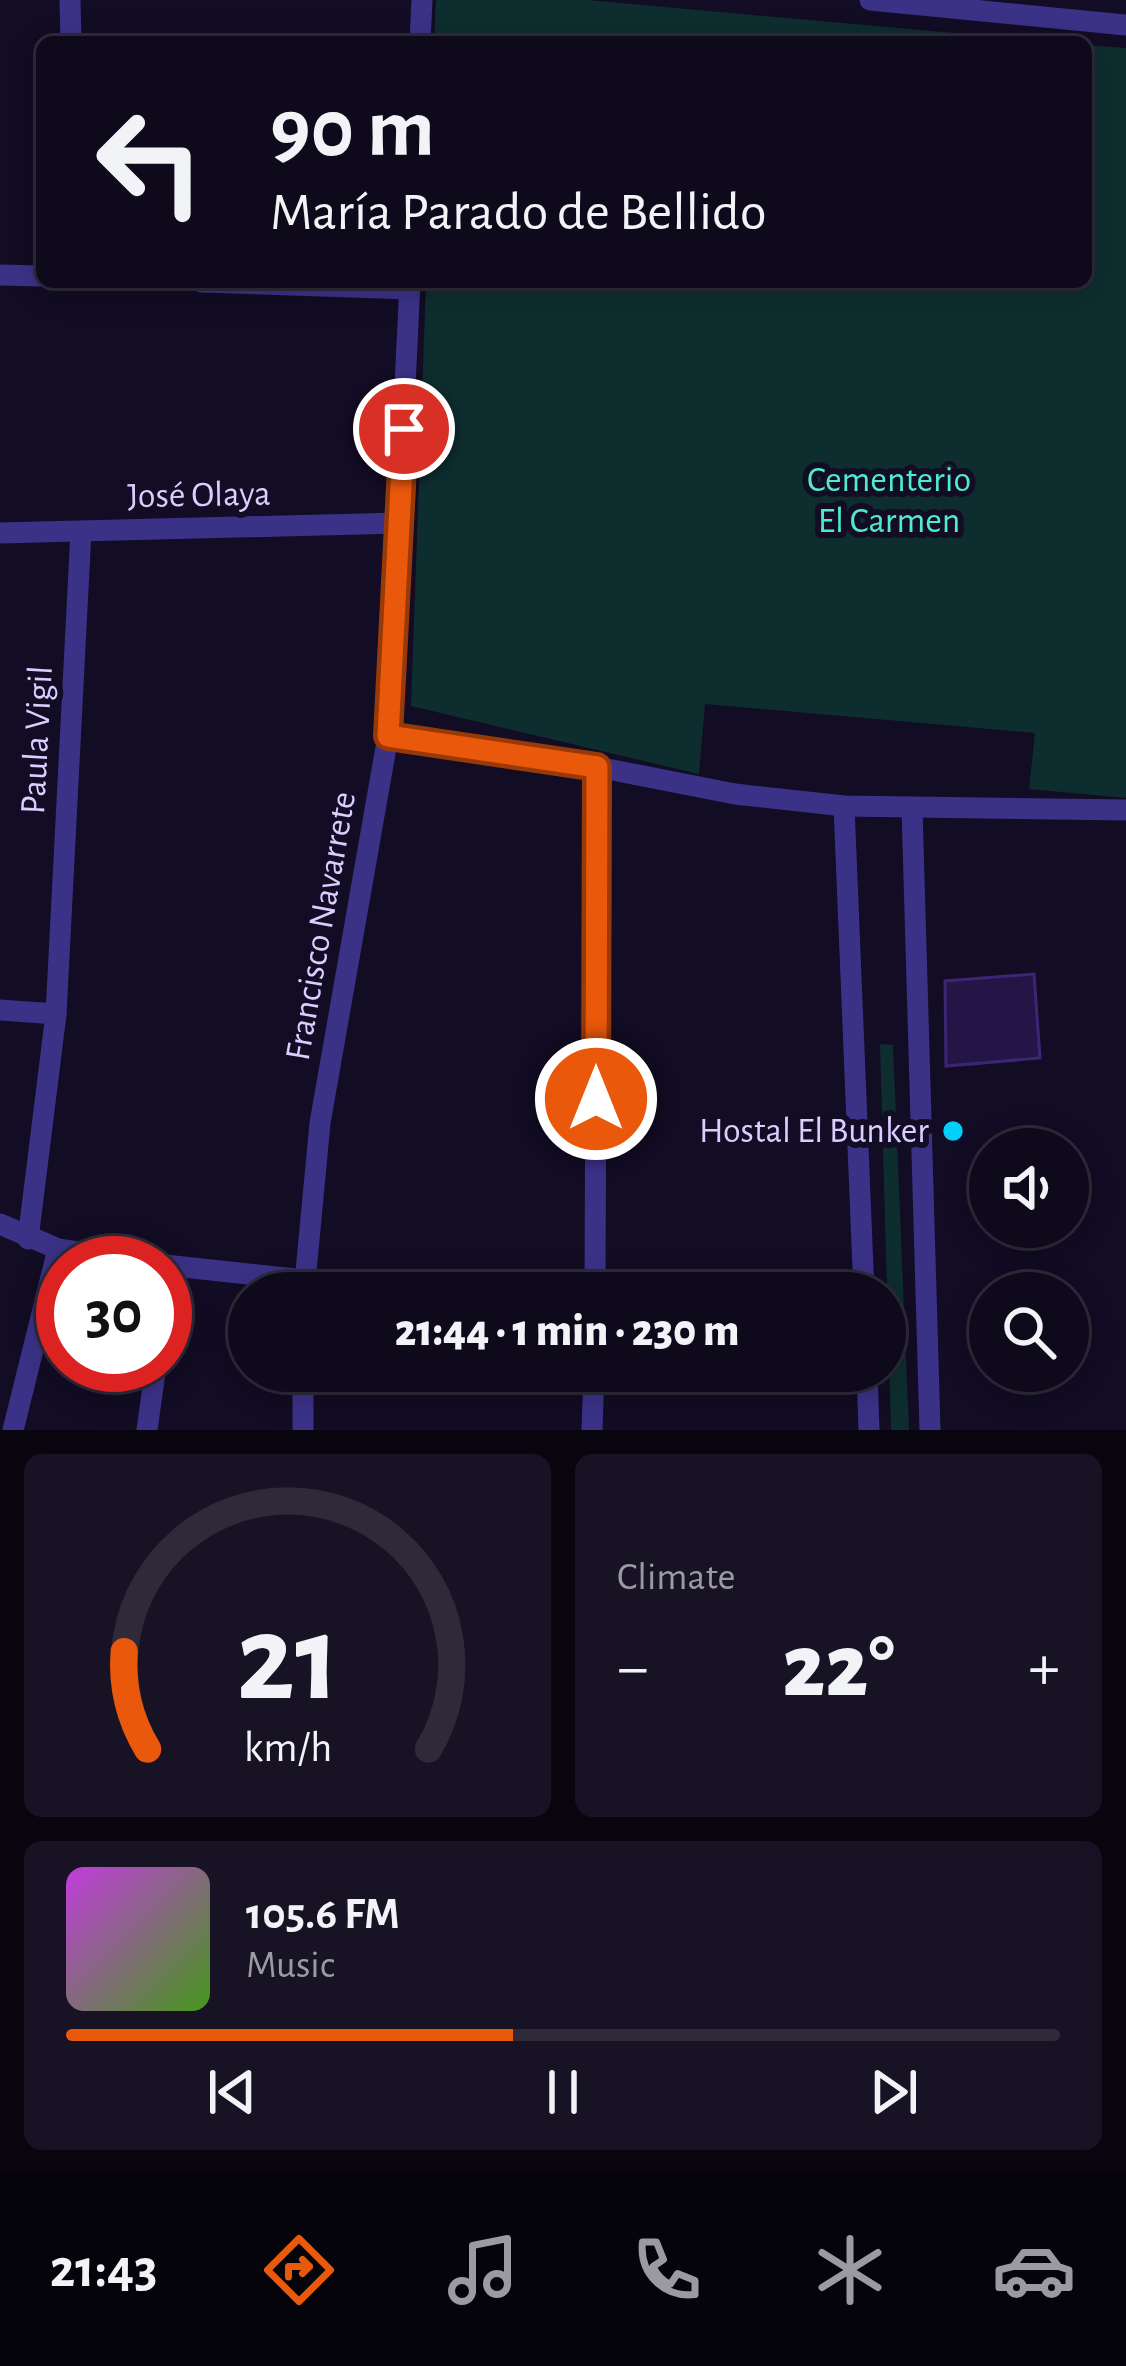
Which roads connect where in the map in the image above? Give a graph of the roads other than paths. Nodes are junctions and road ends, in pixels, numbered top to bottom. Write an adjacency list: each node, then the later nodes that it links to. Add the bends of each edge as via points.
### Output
1 (70, 0): 5 (street)
2 (422, 0): 6 (street)
3 (870, 0): 4 (street)
4 (1126, 25)
5 (71, 36)
6 (420, 36)
7 (0, 274): 8 (street)
8 (36, 276)
9 (410, 288): 10 (street, Francisco Navarrete)
10 (400, 523): 11 (street, José Olaya); 13 (street, Francisco Navarrete)
11 (81, 531): 12 (street, José Olaya); 19 (street, Paula Vigil)
12 (0, 533)
13 (388, 736): 14 (street); 24 (street, Francisco Navarrete, via 320,1123)
14 (597, 767): 15 (street); 25 (street)
15 (844, 806): 16 (street); 26 (street)
16 (912, 809): 17 (street); 38 (street)
17 (1126, 810)
18 (0, 1010): 19 (street)
19 (56, 1014): 21 (street, Paula Vigil)
20 (0, 1224): 21 (street)
21 (28, 1239): 22 (street)
22 (36, 1242)
23 (192, 1270): 27 (street)
24 (305, 1272)
25 (596, 1272)
26 (863, 1272)
27 (228, 1275)
28 (36, 1340): 33 (street)
29 (152, 1392): 34 (street)
30 (303, 1392): 35 (street)
31 (593, 1392): 36 (street)
32 (868, 1392): 37 (street)
33 (14, 1430)
34 (147, 1430)
35 (303, 1430)
36 (592, 1430)
37 (869, 1430)
38 (930, 1430)

